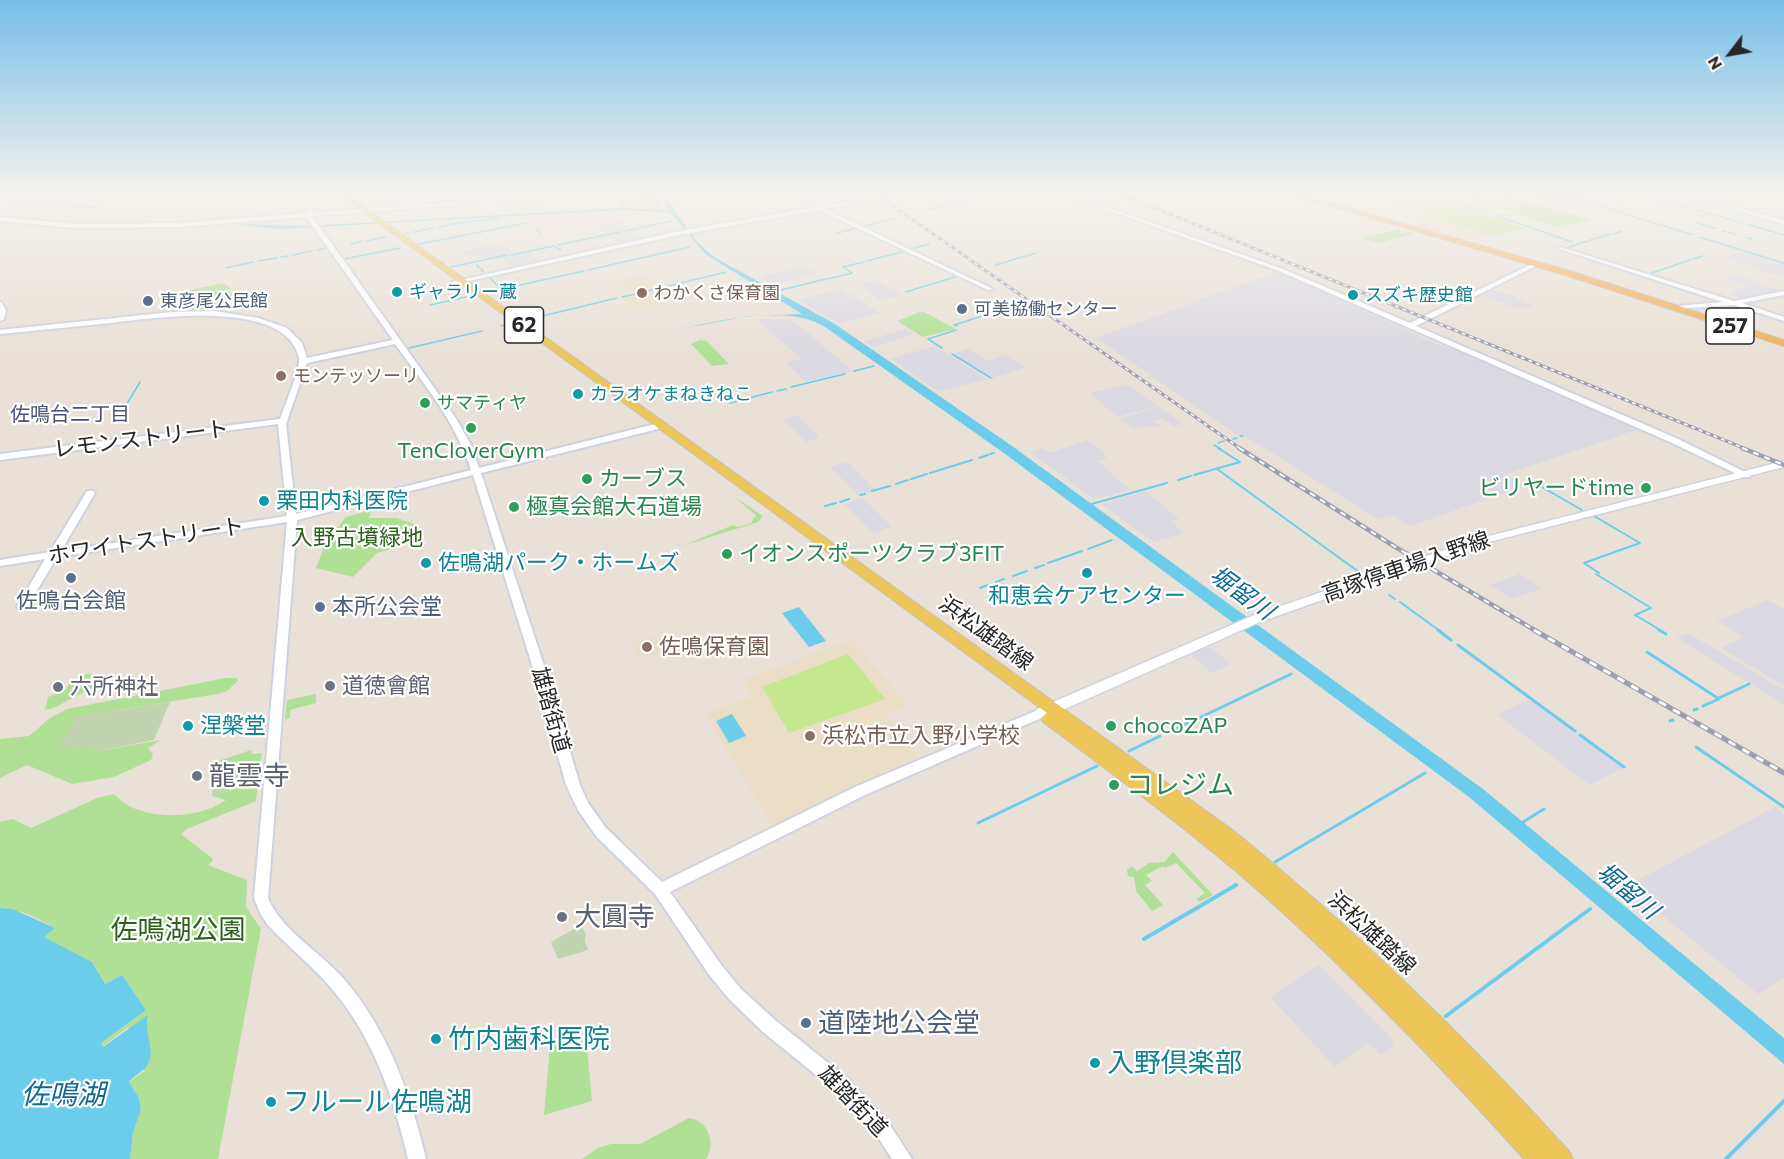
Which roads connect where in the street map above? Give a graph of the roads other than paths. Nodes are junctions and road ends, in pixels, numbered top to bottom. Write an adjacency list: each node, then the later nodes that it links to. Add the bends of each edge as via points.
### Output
1 (331, 248): 19 (street, 雄踏街道)
2 (413, 248): 9 (main road, 浜松雄踏線 / 62)
3 (614, 248): 9 (street)
4 (905, 248): 10 (street)
5 (1220, 248): 17 (street, via 1277,268)
6 (1481, 248): 8 (highway, 257)
7 (1562, 248): 12 (street)
8 (1536, 264): 14 (highway, 257); 17 (street)
9 (458, 282): 23 (main road, 浜松雄踏線 / 62)
10 (990, 289)
11 (1784, 293): 12 (street)
12 (1734, 303): 14 (street); 16 (street)
13 (0, 304): 15 (street)
14 (1677, 308): 20 (highway, 257)
15 (0, 319)
16 (1784, 319)
17 (1410, 326): 27 (street)
18 (0, 332): 21 (street, via 172,314 228,314 288,332 298,343)
19 (397, 341): 21 (street); 26 (street, 雄踏街道, via 453,420)
20 (1784, 343)
21 (304, 361): 22 (street)
22 (283, 421): 24 (street, レモンストリート); 29 (street)
23 (658, 427): 26 (street, ホワイトストリート); 33 (main road, 浜松雄踏線 / 62)
24 (0, 457)
25 (1784, 464): 27 (main road, 高塚停車場入野線)
26 (477, 473): 29 (street, ホワイトストリート); 34 (street, 雄踏街道, via 578,795 598,828)
27 (1746, 475): 33 (main road, 高塚停車場入野線, via 1489,538 1256,619)
28 (90, 493): 30 (street)
29 (292, 518): 30 (street, ホワイトストリート); 35 (street, via 263,906 282,930 329,973 368,1026 397,1087)
30 (52, 556): 31 (street, ホワイトストリート); 32 (street)
31 (0, 563)
32 (22, 607)
33 (1047, 711): 34 (street, via 860,791); 37 (main road, 浜松雄踏線 / 62, via 1273,892 1418,1029); 38 (main road, 浜松雄踏線 / 62, via 1208,821 1299,896 1442,1030)
34 (660, 890): 36 (street, 雄踏街道, via 735,994 843,1086 882,1128)
35 (417, 1159)
36 (903, 1159)
37 (1540, 1159)
38 (1561, 1159)

